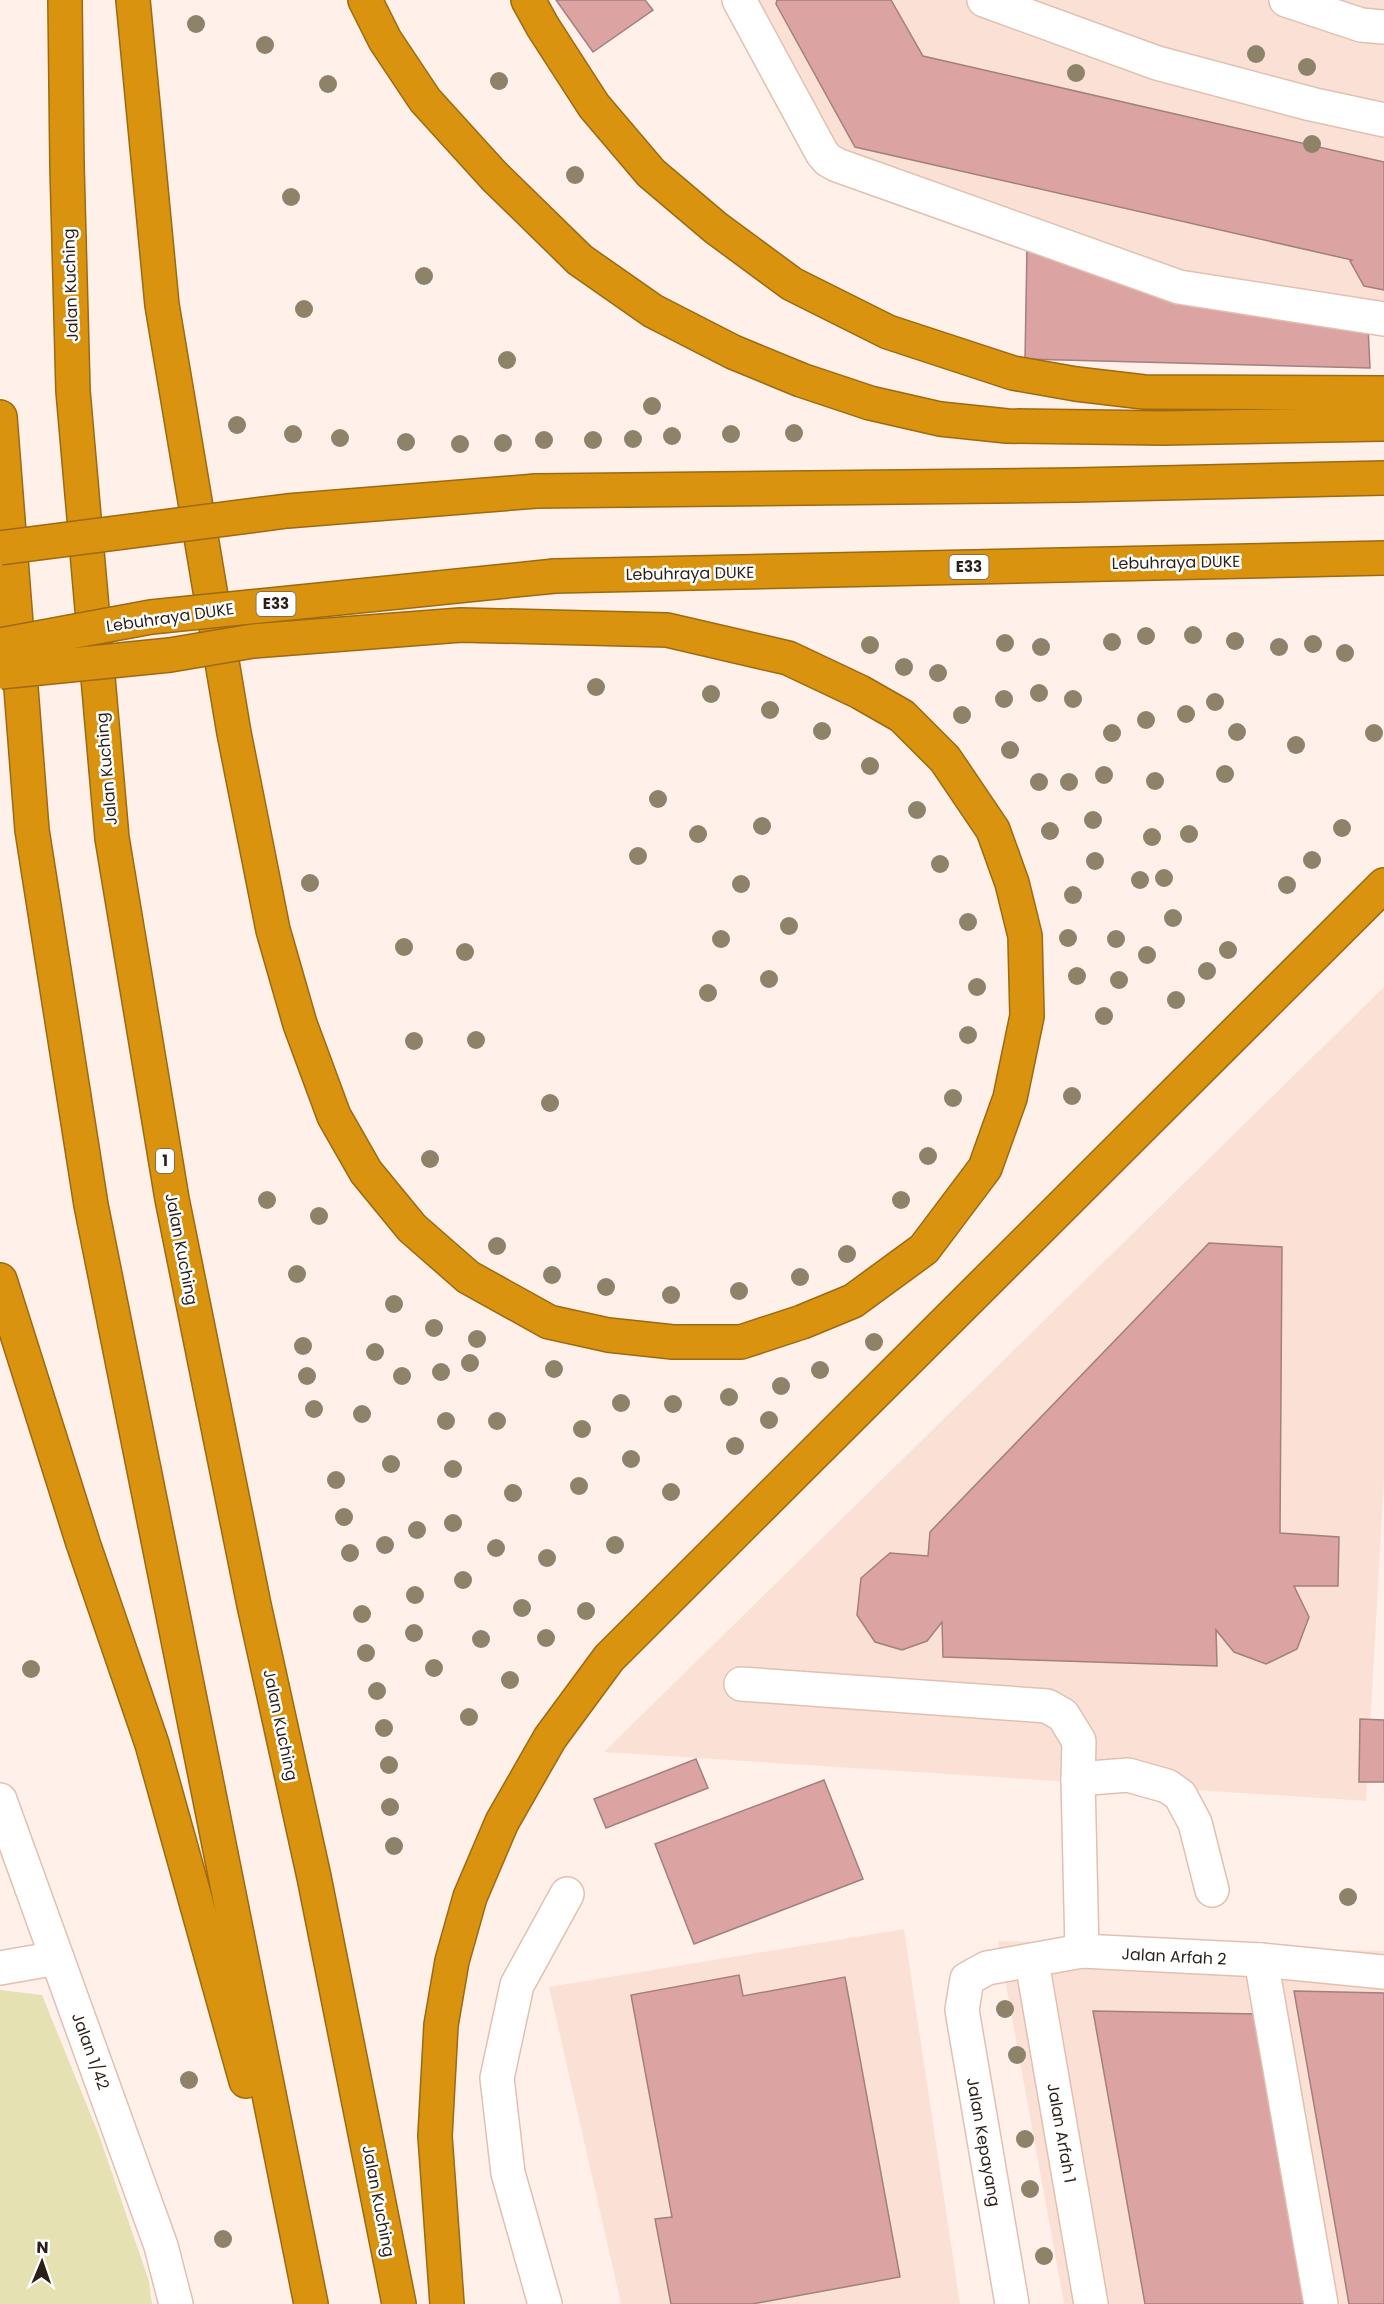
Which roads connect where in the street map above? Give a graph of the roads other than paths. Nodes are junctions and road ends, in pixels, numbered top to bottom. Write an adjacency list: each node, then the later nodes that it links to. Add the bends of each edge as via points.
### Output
1 (66, 0): 38 (highway, Jalan Kuching / 1, via 73,391 112,838 172,1199 254,1605 317,1889)
2 (133, 0): 20 (highway, bridge, via 162,305 234,733 273,930 300,1024 334,1116 366,1172 412,1228 468,1276 549,1322 608,1335 673,1342 741,1342 853,1301 924,1249 984,1168 1010,1098 1026,1016 1025,936 1012,883 993,830 945,759 902,716 860,692 788,657 667,630 462,625 277,640 170,655)
3 (365, 0): 13 (highway, via 385,40 425,100 494,176 580,260 653,311 733,352 870,403 940,419 1007,426 1162,428)
4 (739, 0): 10 (street, via 822,153 837,165 1179,287)
5 (984, 0): 9 (street, via 1157,63)
6 (1286, 0): 8 (street, via 1361,26)
7 (536, 14): 11 (highway, via 594,106 651,173 792,285 888,332 1013,373 1133,391)
8 (1384, 27)
9 (1384, 120)
10 (1384, 319)
11 (1384, 393)
12 (0, 417): 37 (highway, via 32,830 91,1205)
13 (1384, 424)
14 (1384, 471): 16 (highway)
15 (1384, 478): 16 (highway)
16 (1275, 480): 17 (highway, bridge, via 536,491 287,511)
17 (0, 548)
18 (1384, 558): 19 (highway, Lebuhraya DUKE / E33, bridge, via 555,576 151,617)
19 (0, 645)
20 (0, 672)
21 (1384, 885): 39 (highway, via 609,1658 550,1738 502,1822 470,1898 452,1961 441,2025 435,2136)
22 (0, 1280): 23 (highway)
23 (7, 1314): 37 (highway, via 152,1744)
24 (741, 1684): 25 (street, via 1047,1706 1063,1715 1079,1741)
25 (1078, 1779): 27 (street, via 1128,1775 1167,1786 1179,1795 1195,1823); 29 (street)
26 (0, 1800): 30 (street, Jalan 1/42)
27 (1212, 1890)
28 (567, 1893): 40 (street, via 518,1985 497,2078 508,2173)
29 (1082, 1951): 31 (street, Jalan Arfah 2); 32 (street, Jalan Arfah 2)
30 (57, 1958): 33 (street); 36 (street, Jalan 1/42, via 161,2246)
31 (1261, 1960): 34 (street, Jalan Arfah 2); 43 (street)
32 (1032, 1962): 35 (street, Jalan Arfah 2, via 987,1968); 42 (street, Jalan Arfah 1)
33 (0, 1968)
34 (1384, 1972)
35 (967, 1979): 41 (street, Jalan Kepayang, via 962,2010)
36 (176, 2304)
37 (310, 2304)
38 (399, 2304)
39 (447, 2304)
40 (545, 2304)
41 (1012, 2304)
42 (1091, 2304)
43 (1321, 2304)

